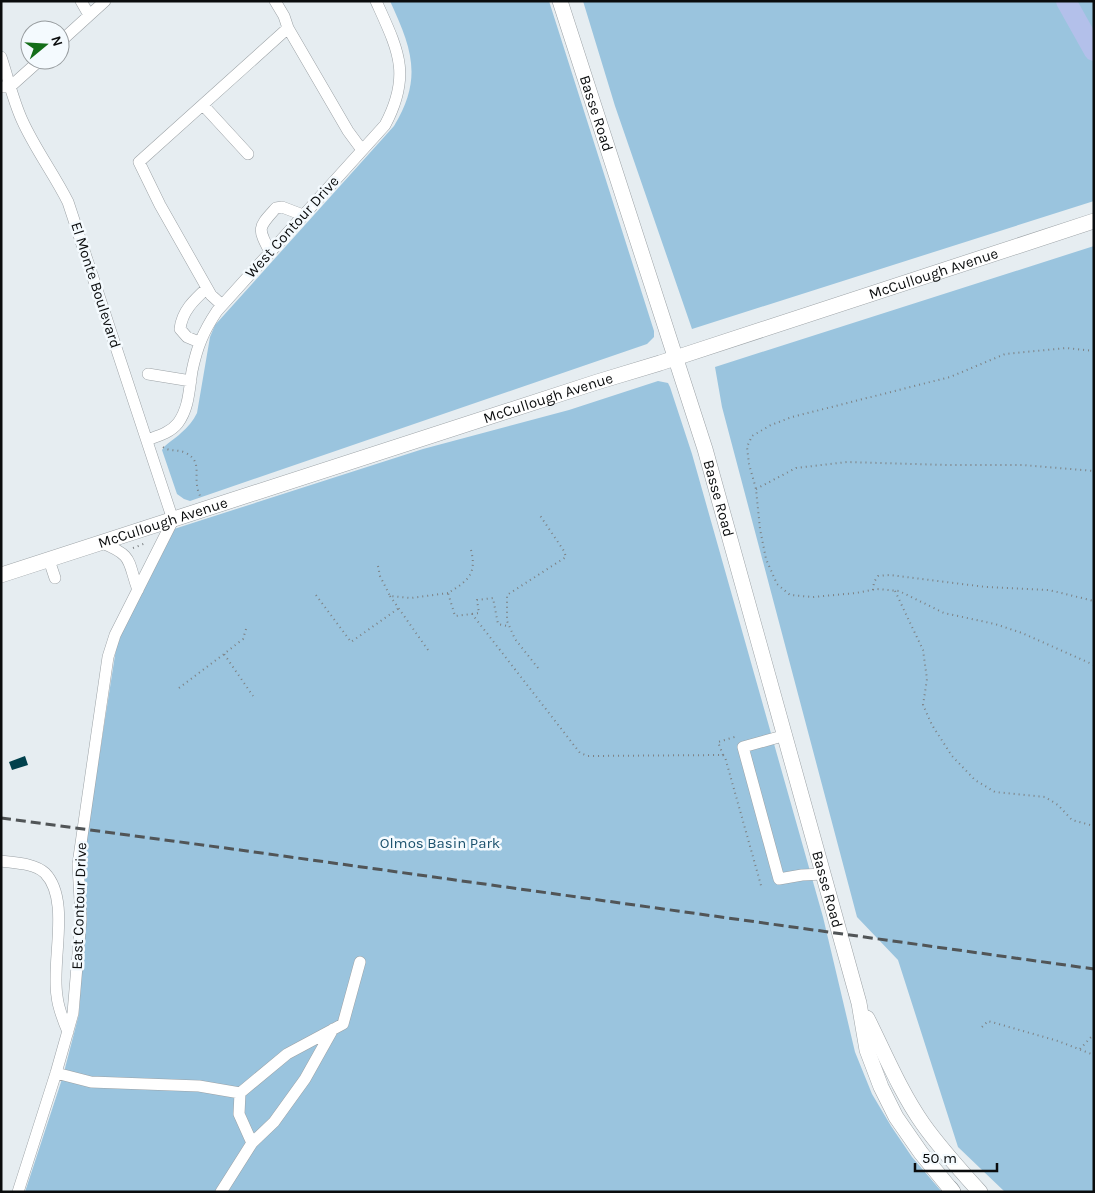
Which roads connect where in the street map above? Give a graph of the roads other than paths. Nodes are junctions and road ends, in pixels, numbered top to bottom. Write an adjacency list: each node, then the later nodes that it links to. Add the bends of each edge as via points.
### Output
1 (81, 1): 6 (street)
2 (105, 1): 6 (street)
3 (275, 1): 7 (street)
4 (376, 1): 13 (street, West Contour Drive, via 398,52 399,90 385,125)
5 (560, 1): 21 (main road, Basse Road)
6 (89, 15): 8 (street)
7 (288, 28): 12 (street); 13 (street)
8 (70, 33)
9 (1, 57): 11 (street, El Monte Boulevard)
10 (27, 70): 11 (street)
11 (6, 87): 24 (street, El Monte Boulevard, via 68,202)
12 (203, 105): 14 (street); 18 (street, via 139,162)
13 (362, 150): 15 (street, West Contour Drive)
14 (248, 154)
15 (303, 215): 17 (street, West Contour Drive); 17 (street, via 282,207 276,208 267,218 261,230)
16 (1094, 221): 21 (main road, McCullough Avenue)
17 (270, 252): 19 (street, West Contour Drive)
18 (207, 288): 19 (street); 20 (street, via 190,304 181,320 180,329 187,337)
19 (222, 305): 20 (street, West Contour Drive, via 203,332)
20 (200, 342): 23 (street, West Contour Drive)
21 (675, 358): 25 (main road, McCullough Avenue); 31 (main road, Basse Road, via 705,449)
22 (148, 374): 23 (street)
23 (191, 381): 24 (street, West Contour Drive, via 188,403 177,424)
24 (147, 440): 25 (street, El Monte Boulevard)
25 (173, 520): 26 (main road, McCullough Avenue); 30 (street, East Contour Drive)
26 (102, 543): 27 (main road, McCullough Avenue); 30 (street, via 128,558)
27 (49, 560): 28 (main road, McCullough Avenue); 29 (street)
28 (1, 575)
29 (55, 578)
30 (138, 590): 37 (street, East Contour Drive, via 115,635 108,657 79,857 81,919 73,1013)
31 (786, 735): 33 (main road, Basse Road); 33 (street, via 743,747 779,879)
32 (1, 861): 37 (street, via 33,866 44,873 54,888 58,906 56,995)
33 (824, 874): 35 (main road, Basse Road)
34 (360, 962): 36 (street, via 343,1024)
35 (859, 1002): 41 (main road, Basse Road, via 867,1050 881,1087 920,1153); 44 (main road, Basse Road, via 893,1074 922,1123)
36 (334, 1028): 39 (street, via 288,1054); 40 (street, via 305,1079 274,1122)
37 (68, 1032): 38 (street, East Contour Drive)
38 (56, 1073): 39 (street, via 91,1082 199,1086); 42 (street, East Contour Drive)
39 (240, 1093): 40 (street, via 239,1114)
40 (252, 1143): 43 (street)
41 (952, 1191)
42 (18, 1192)
43 (221, 1192)
44 (980, 1192)

